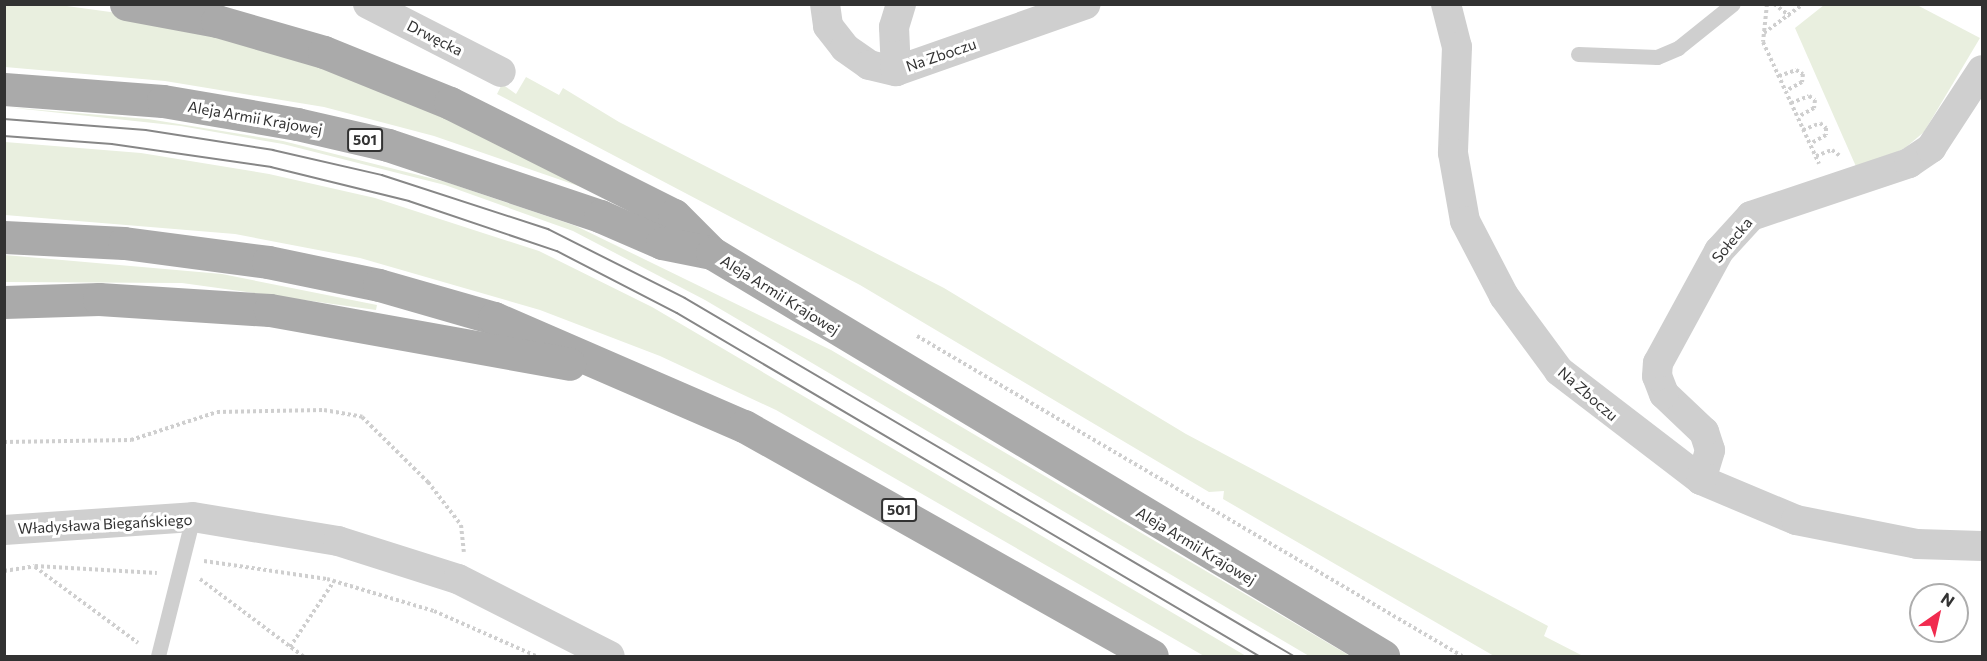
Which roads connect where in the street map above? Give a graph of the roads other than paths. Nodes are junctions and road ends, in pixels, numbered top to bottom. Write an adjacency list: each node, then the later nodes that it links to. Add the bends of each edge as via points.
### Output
1 (126, 4): 14 (main road, via 217,21 324,52 450,103 674,215)
2 (368, 4): 11 (street, Drwęcka)
3 (825, 4): 10 (street, Na Zboczu, via 828,26 845,48 869,65)
4 (901, 4): 10 (street, via 894,27)
5 (1086, 4): 10 (street, Na Zboczu)
6 (1446, 4): 17 (street, Na Zboczu, via 1457,46 1453,153 1465,221 1504,296 1559,371)
7 (1732, 4): 8 (lane, via 1678,48 1657,57)
8 (1578, 54)
9 (1983, 70): 17 (street, Sołecka, via 1931,148 1872,179 1778,203 1751,216 1719,251 1658,363 1657,376 1664,394 1704,432 1710,450)
10 (896, 71)
11 (501, 72)
12 (4, 88): 14 (main road, Aleja Armii Krajowej / 501, via 163,101 297,124 388,146 590,212 662,243)
13 (4, 237): 16 (main road, 501, via 135,244 268,262 379,285 494,318)
14 (712, 253): 24 (main road, Aleja Armii Krajowej / 501)
15 (4, 303): 16 (main road, via 110,299 270,310)
16 (639, 378): 23 (main road, 501, via 804,459)
17 (1701, 480): 20 (street, Na Zboczu, via 1796,520 1917,544)
18 (193, 518): 19 (street, Władysława Biegańskiego); 21 (lane, via 183,571); 22 (street, Władysława Biegańskiego, via 338,541 436,572 522,607)
19 (4, 530)
20 (1983, 546)
21 (152, 652)
22 (593, 652)
23 (1152, 657)
24 (1383, 657)

